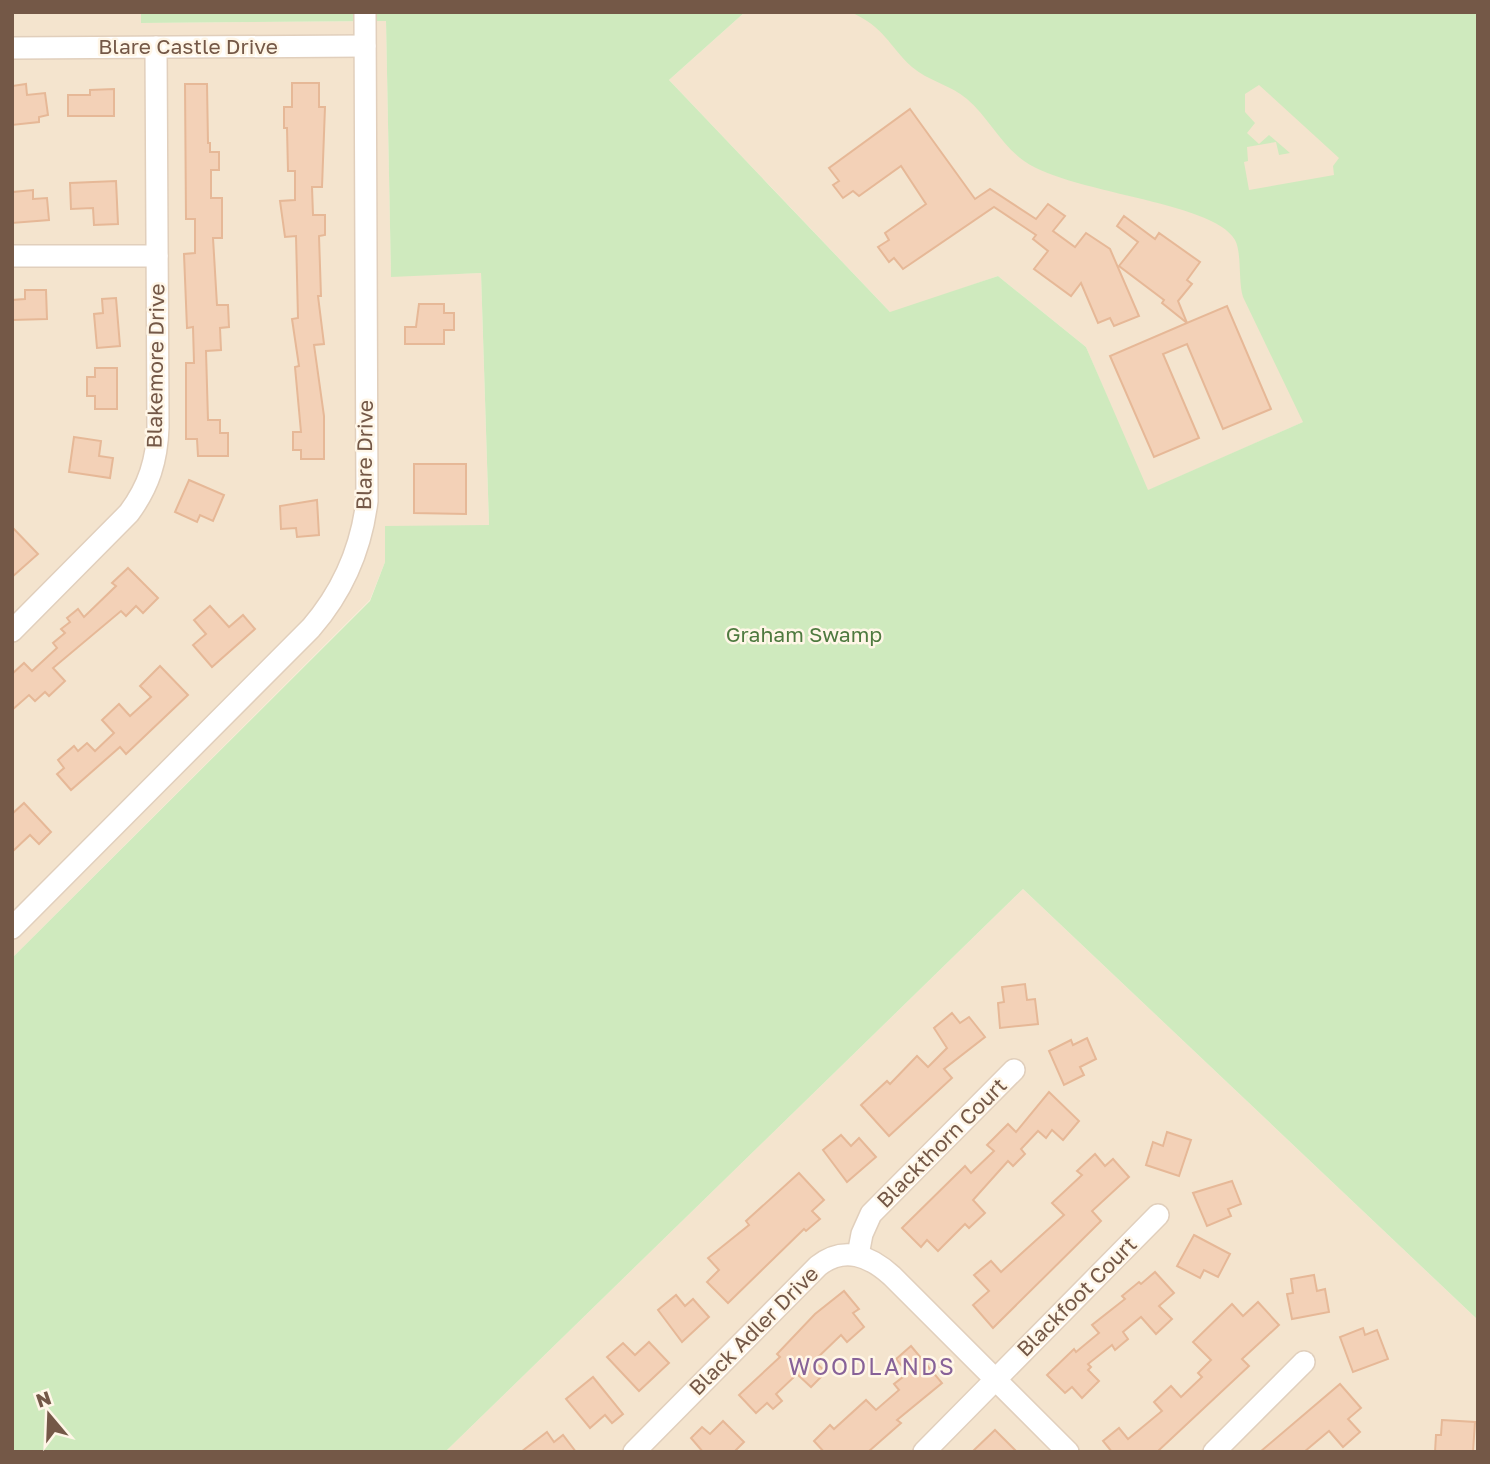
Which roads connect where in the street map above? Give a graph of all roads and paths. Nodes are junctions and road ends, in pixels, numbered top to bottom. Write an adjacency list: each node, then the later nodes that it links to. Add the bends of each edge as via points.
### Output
1 (365, 12): 2 (street, Blare Drive)
2 (365, 46): 3 (street, Blare Castle Drive); 8 (street, Blare Drive, via 367,501 356,552 337,593 311,628)
3 (156, 47): 4 (street, Blare Castle Drive); 6 (street, Blakemore Drive)
4 (12, 48)
5 (12, 256): 6 (street)
6 (157, 256): 7 (street, Blakemore Drive, via 157,442 150,478 125,518)
7 (12, 631)
8 (12, 928)
9 (1014, 1070): 11 (street, Blackthorn Court, via 876,1208 865,1226)
10 (1158, 1215): 13 (street, Blackfoot Court)
11 (858, 1255): 13 (street, via 884,1269); 14 (street, Black Adler Drive, via 835,1256 818,1266)
12 (1304, 1362): 17 (street)
13 (996, 1380): 15 (street, Blackfoot Court); 16 (street)
14 (634, 1452)
15 (924, 1452)
16 (1068, 1452)
17 (1214, 1452)

